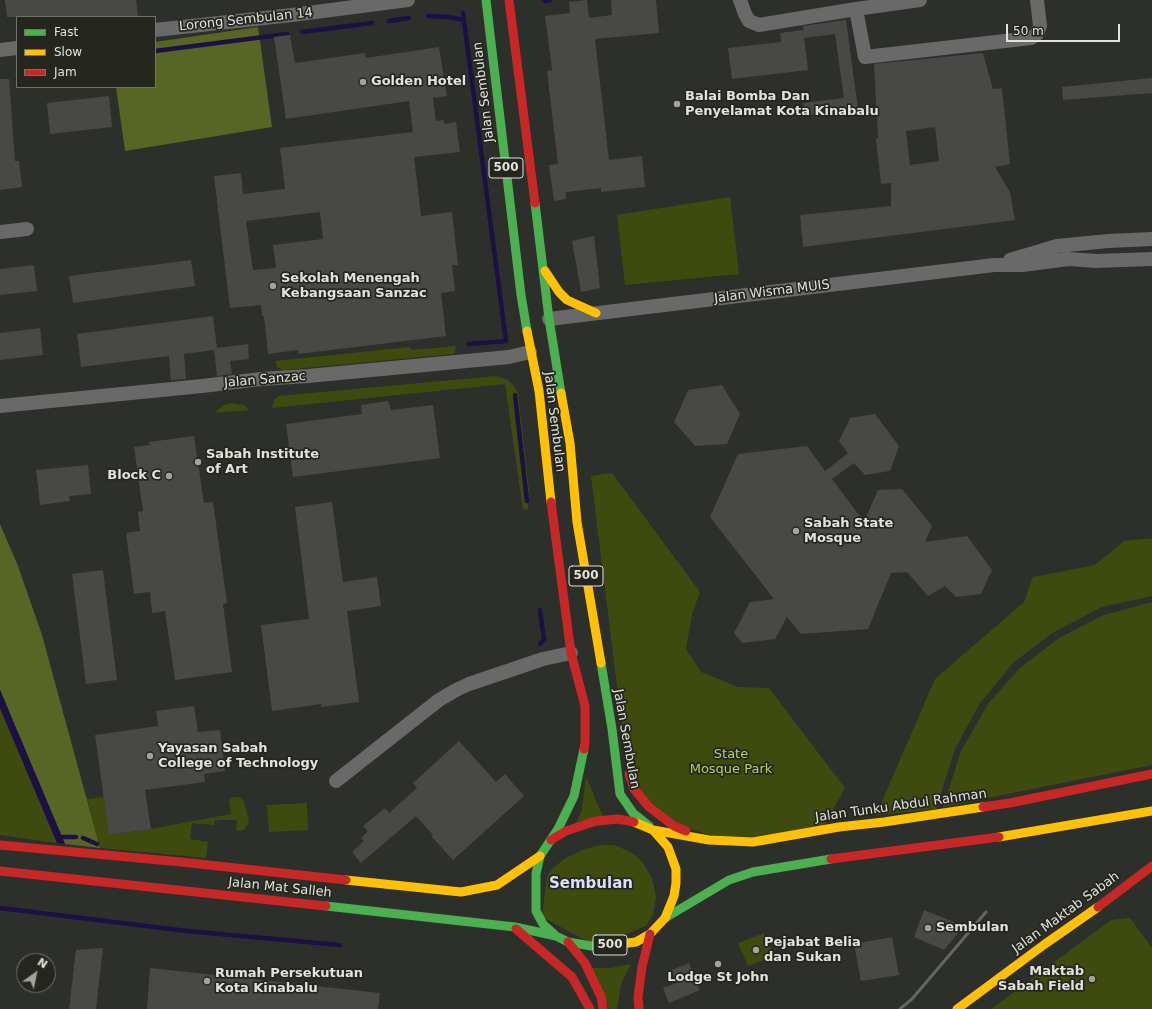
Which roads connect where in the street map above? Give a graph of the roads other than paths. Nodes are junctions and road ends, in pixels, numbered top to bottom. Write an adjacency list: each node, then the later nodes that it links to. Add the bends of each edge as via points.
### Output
1 (408, 0): 10 (street, Lorong Sembulan 14)
2 (486, 0): 9 (main road, Jalan Sembulan / 500)
3 (495, 0): 9 (main road)
4 (509, 0): 13 (main road, Jalan Sembulan / 500)
5 (740, 0): 8 (street, via 749,21 759,25)
6 (920, 0): 8 (street)
7 (1037, 0): 8 (street, via 1040,26 1037,34 1031,38 865,57)
8 (856, 9)
9 (488, 12): 17 (main road, Jalan Sembulan / 500)
10 (156, 30)
11 (16, 48): 12 (street)
12 (0, 50)
13 (537, 215): 17 (main road, via 524,230); 20 (main road, Jalan Sembulan / 500)
14 (27, 229): 15 (street)
15 (0, 232)
16 (1152, 239): 19 (street, via 1057,246)
17 (516, 247): 21 (main road, Jalan Sembulan / 500)
18 (1152, 259): 19 (street, via 1069,259 1022,265)
19 (994, 265): 22 (street, Jalan Wisma MUIS)
20 (542, 266): 22 (main road, via 567,300); 23 (main road, Jalan Sembulan / 500)
21 (521, 295): 23 (main road); 25 (main road, Jalan Sembulan / 500)
22 (596, 313): 23 (street, Jalan Wisma MUIS)
23 (549, 319): 24 (main road); 30 (main road, Jalan Sembulan / 500, via 570,443 577,522)
24 (543, 332)
25 (535, 353): 26 (street, Jalan Sanzac); 27 (main road, Jalan Sembulan / 500, via 545,456)
26 (0, 406)
27 (571, 653): 28 (main road); 33 (street, via 542,659 456,690 439,700); 36 (main road, Jalan Sembulan / 500, via 584,706 585,742 574,796)
28 (584, 661)
29 (593, 672): 30 (main road, via 601,700)
30 (608, 709): 31 (main road, Jalan Sembulan / 500)
31 (612, 729): 35 (main road, Jalan Sembulan / 500, via 620,794 633,813); 37 (main road, 500, via 622,750 634,789 649,807 674,826)
32 (1152, 774): 37 (main road, Jalan Tunku Abdul Rahman, via 1010,803 753,842)
33 (336, 781)
34 (1152, 811): 42 (main road, via 1004,836 753,872 729,880)
35 (653, 830): 36 (main road, 500, via 637,822 618,819 596,821 566,831); 37 (main road, Jalan Tunku Abdul Rahman); 42 (main road, 500, via 668,847 676,869 674,896)
36 (551, 840): 39 (main road, 500)
37 (709, 840)
38 (0, 845): 39 (main road, Jalan Mat Salleh, via 461,892 497,885)
39 (540, 856): 45 (main road, 500, via 536,874 536,911 543,924)
40 (1150, 867): 50 (main road, Jalan Maktab Sabah, via 1095,910)
41 (0, 871): 43 (main road, Jalan Mat Salleh)
42 (665, 918): 44 (main road, 500)
43 (515, 927): 45 (main road, Jalan Mat Salleh); 47 (main road, via 572,977)
44 (650, 934): 46 (main road, 500, via 636,942 603,946); 49 (main road, 500, via 642,968)
45 (556, 936): 46 (main road, 500)
46 (568, 942): 48 (main road, 500, via 586,963 601,997)
47 (590, 1009)
48 (603, 1009)
49 (639, 1009)
50 (957, 1009)

